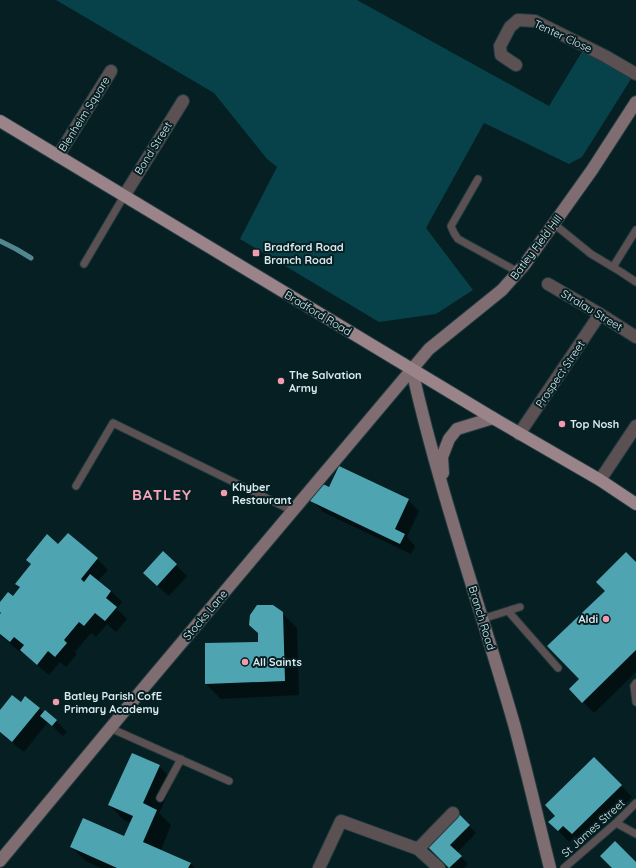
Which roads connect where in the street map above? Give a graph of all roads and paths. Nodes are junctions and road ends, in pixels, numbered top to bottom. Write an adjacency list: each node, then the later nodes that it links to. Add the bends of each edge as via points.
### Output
1 (516, 65): 3 (street, Tenter Close, via 501,55 500,46 510,27 518,20 535,21)
2 (110, 72): 7 (street, Blenheim Square)
3 (636, 74)
4 (183, 101): 9 (street, Bond Street)
5 (636, 102): 10 (main road, Batley Field Hill)
6 (0, 121): 7 (main road, Bradford Road)
7 (58, 156): 9 (main road, Bradford Road)
8 (478, 179): 14 (lane, via 451,226 454,233 458,239)
9 (124, 196): 12 (lane); 19 (main road, Bradford Road)
10 (554, 224): 13 (lane, via 591,254); 14 (main road, Batley Field Hill)
11 (636, 230): 13 (lane)
12 (84, 264)
13 (613, 267): 15 (lane)
14 (518, 272): 19 (main road, Batley Field Hill, via 502,290 429,349)
15 (636, 282)
16 (548, 284): 17 (street, Stralau Street)
17 (600, 314): 18 (street, Stralau Street); 22 (street, Prospect Street)
18 (636, 337)
19 (412, 370): 20 (main road, Bradford Road); 25 (main road, Branch Road); 27 (main road, Stocks Lane)
20 (493, 418): 22 (main road, Bradford Road); 25 (main road, via 457,429 448,439 442,456)
21 (636, 426): 23 (street)
22 (519, 434): 23 (main road, Bradford Road)
23 (600, 480): 26 (main road, Bradford Road)
24 (76, 486): 27 (lane, via 113,423)
25 (443, 488): 30 (main road, Branch Road)
26 (636, 504)
27 (293, 510): 34 (main road, Stocks Lane)
28 (520, 607): 29 (lane)
29 (508, 611): 30 (lane); 31 (lane)
30 (482, 619): 46 (main road, Branch Road, via 514,725)
31 (558, 668)
32 (636, 683): 33 (lane)
33 (636, 702)
34 (110, 728): 35 (lane); 43 (main road, Stocks Lane)
35 (181, 759): 36 (lane); 37 (lane)
36 (229, 781)
37 (160, 798)
38 (636, 803): 40 (lane, St James Street)
39 (453, 813): 42 (street)
40 (616, 822): 41 (lane); 47 (lane, St James Street)
41 (636, 834)
42 (418, 849): 44 (street); 45 (street, via 341,820)
43 (0, 861)
44 (437, 867)
45 (319, 868)
46 (550, 868)
47 (564, 868)

